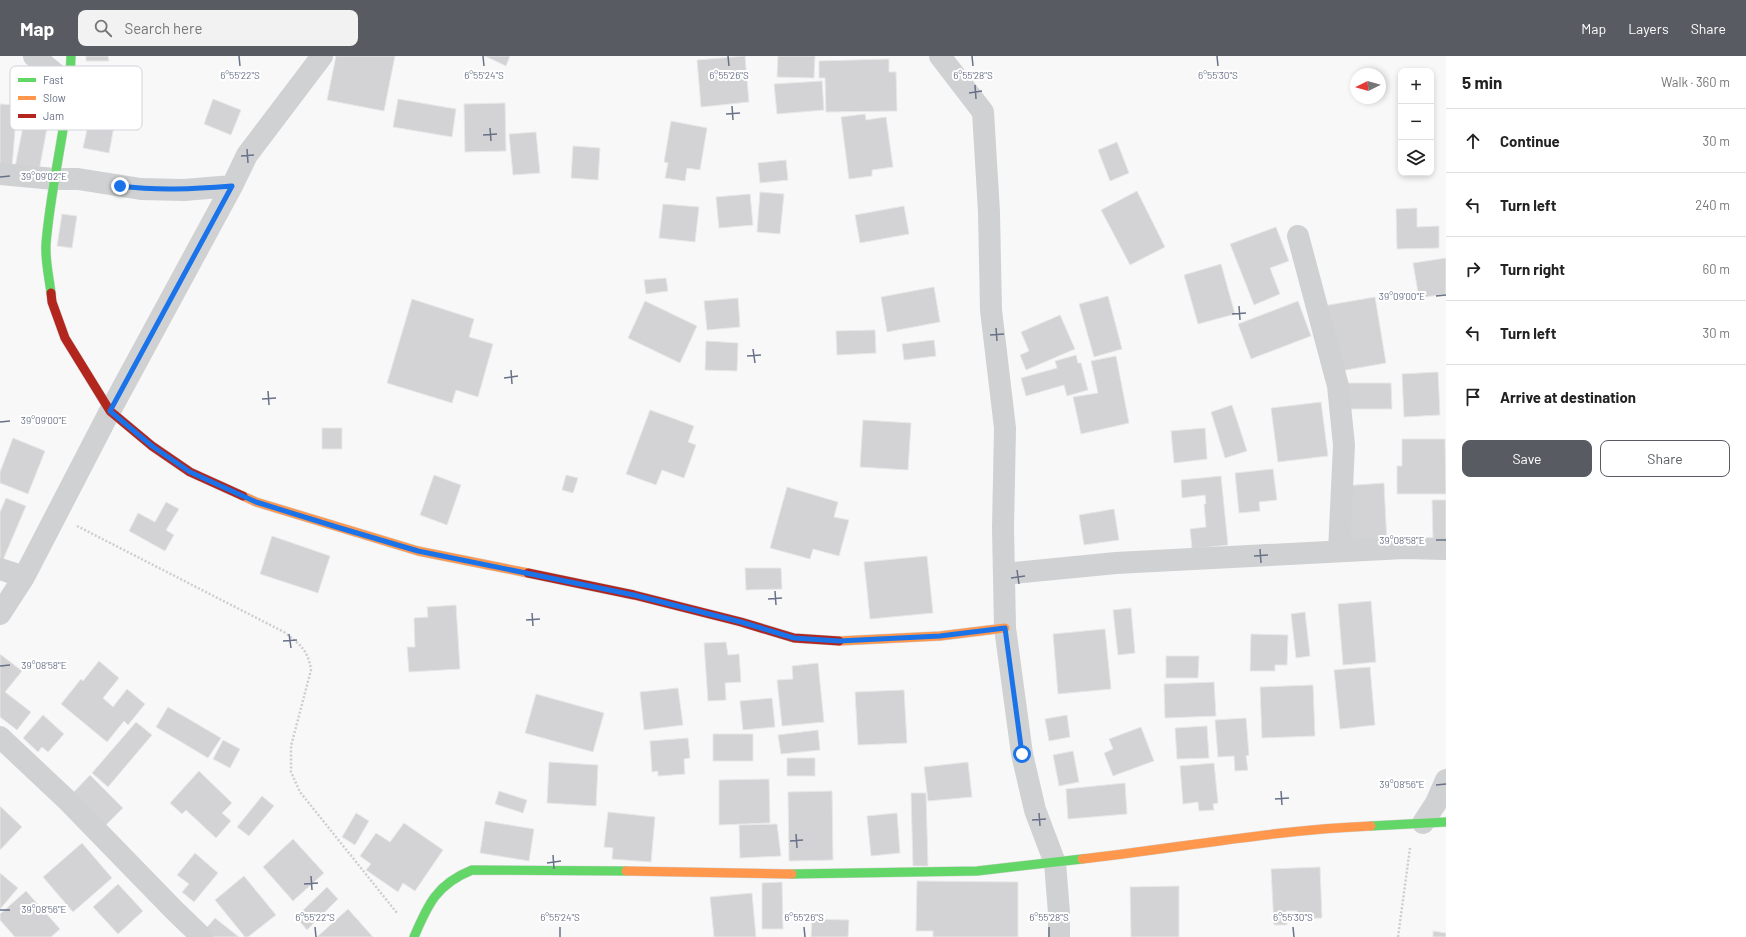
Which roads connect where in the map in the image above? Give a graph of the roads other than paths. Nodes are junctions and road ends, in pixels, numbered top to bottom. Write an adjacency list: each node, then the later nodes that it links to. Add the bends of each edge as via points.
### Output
1 (34, 56): 5 (street)
2 (72, 56): 6 (street)
3 (322, 56): 10 (street, via 247,155)
4 (940, 56): 16 (street, via 983,112 991,310 1005,428)
5 (46, 66)
6 (71, 66)
7 (62, 130): 9 (street)
8 (0, 174): 9 (street)
9 (54, 179): 10 (street, via 78,179 141,189 184,190); 12 (street, via 46,246 52,302 65,338)
10 (232, 186): 12 (street)
11 (1298, 236): 14 (street, via 1338,386 1344,445)
12 (110, 411): 17 (street); 19 (street, via 152,446 190,472 256,502 418,551 634,595 794,638 839,641 940,636)
13 (1446, 549): 14 (street)
14 (1339, 551): 16 (street, via 1116,563)
15 (0, 569): 17 (street)
16 (1004, 574): 19 (street)
17 (24, 577): 18 (street)
18 (0, 614)
19 (1005, 628): 24 (street, via 1022,754 1036,810)
20 (0, 737): 26 (street, via 68,801)
21 (1446, 780): 23 (street, via 1436,803)
22 (1446, 822): 23 (street)
23 (1418, 823): 24 (street, via 1261,835)
24 (1055, 863): 25 (street, via 977,871 817,874 472,870 458,875 437,893 429,903); 27 (street)
25 (415, 936)
26 (202, 937)
27 (1059, 937)

